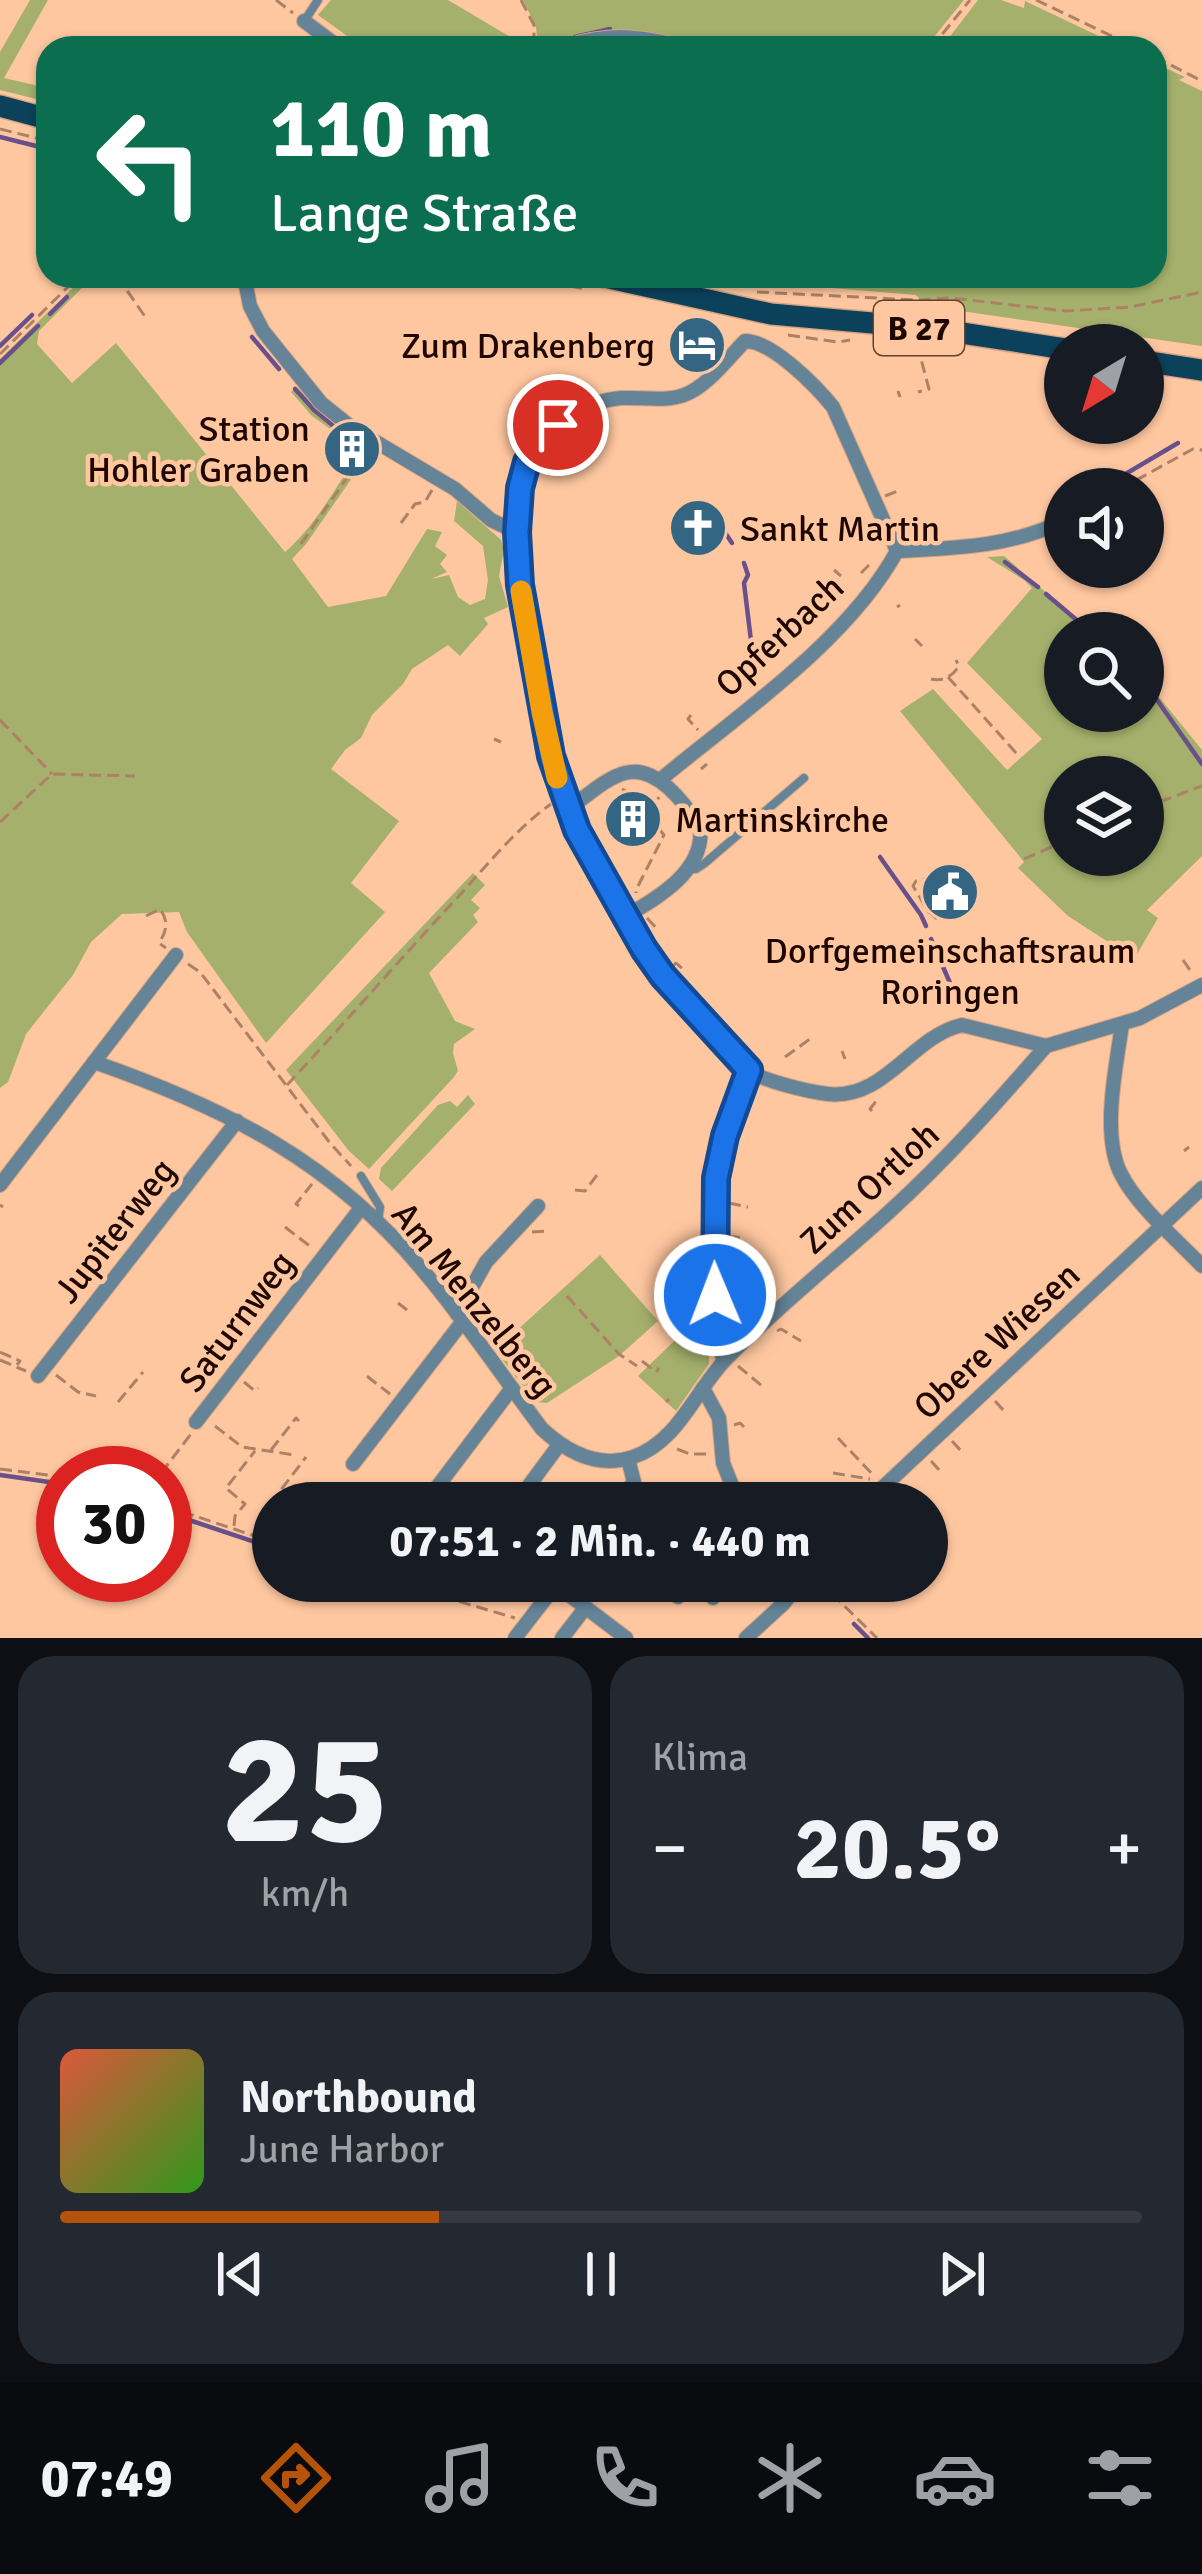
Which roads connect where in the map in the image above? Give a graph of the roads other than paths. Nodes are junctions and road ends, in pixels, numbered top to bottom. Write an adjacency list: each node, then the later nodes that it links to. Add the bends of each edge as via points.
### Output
1 (318, 0): 2 (lane)
2 (304, 21): 3 (street)
3 (324, 36)
4 (0, 106): 5 (main road)
5 (36, 116)
6 (246, 288): 12 (street, via 258,324 321,403)
7 (654, 288): 8 (main road, B 27, via 771,314)
8 (1044, 346)
9 (1164, 364): 10 (main road)
10 (1202, 370)
11 (1044, 530): 13 (street, via 1005,543)
12 (517, 532): 13 (street, via 527,462 558,425 602,402 686,394 745,341 760,341 833,407); 16 (street, via 539,696)
13 (897, 551): 15 (street, Opferbach, via 837,628)
14 (804, 778): 17 (lane, via 705,863)
15 (660, 780): 16 (street, via 632,771); 17 (street, via 700,826)
16 (566, 803): 18 (street)
17 (686, 869): 18 (street)
18 (633, 912): 24 (street, via 663,976)
19 (176, 956): 23 (street)
20 (1200, 982): 21 (street)
21 (1122, 1025): 22 (street); 32 (street, via 1113,1150 1130,1189)
22 (1046, 1046): 24 (street, via 962,1025 930,1039 876,1082 842,1094); 35 (street, Zum Ortloh, via 976,1128)
23 (94, 1062): 25 (street, Am Menzelberg); 27 (street)
24 (749, 1070): 35 (street, via 716,1178 715,1295)
25 (238, 1121): 30 (street, Am Menzelberg); 36 (street, Jupiterweg)
26 (361, 1176): 31 (lane, via 380,1207)
27 (0, 1185)
28 (1202, 1188): 32 (street, Obere Wiesen)
29 (538, 1207): 34 (street, via 486,1262)
30 (361, 1208): 31 (street, Am Menzelberg); 39 (street, Saturnweg)
31 (378, 1223): 34 (street, Am Menzelberg)
32 (1162, 1224): 33 (street); 47 (street, Obere Wiesen)
33 (1202, 1266)
34 (460, 1317): 37 (street, Am Menzelberg); 42 (street)
35 (725, 1359): 38 (street)
36 (42, 1371)
37 (512, 1388): 40 (street, Am Menzelberg); 43 (street)
38 (704, 1388): 41 (street, via 665,1439); 46 (street, via 719,1418)
39 (199, 1419)
40 (560, 1445): 41 (street, Am Menzelberg, via 589,1458); 44 (street)
41 (628, 1459): 45 (street)
42 (353, 1463)
43 (441, 1482)
44 (532, 1482)
45 (634, 1482)
46 (729, 1482)
47 (895, 1482)
48 (542, 1602): 52 (street)
49 (580, 1602): 51 (street)
50 (785, 1602): 55 (street)
51 (586, 1607): 53 (street); 54 (street)
52 (515, 1638)
53 (562, 1638)
54 (626, 1638)
55 (746, 1638)

